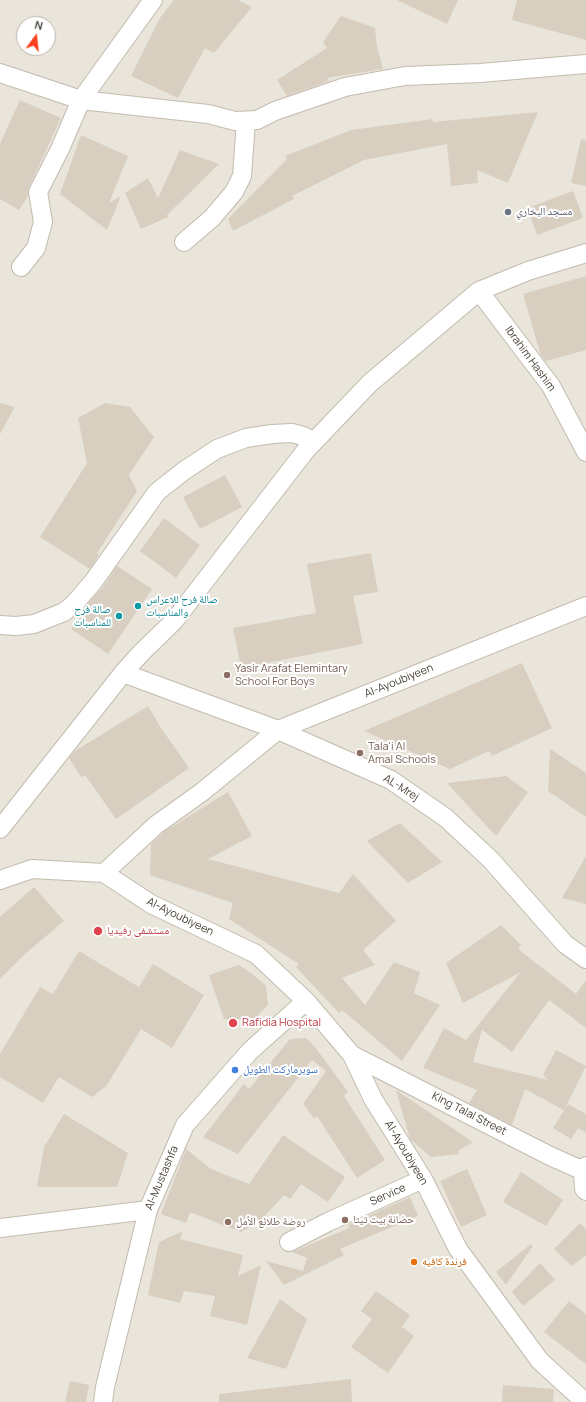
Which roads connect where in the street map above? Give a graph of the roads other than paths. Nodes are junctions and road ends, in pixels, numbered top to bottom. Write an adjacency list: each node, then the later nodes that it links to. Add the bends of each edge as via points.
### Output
1 (153, 0): 4 (street)
2 (586, 64): 5 (street, via 405,76 345,88 257,120)
3 (0, 73): 4 (street)
4 (81, 100): 5 (street, via 208,114); 8 (street, via 38,192 43,222 36,248)
5 (246, 121): 6 (street, via 242,176 237,187 212,218)
6 (184, 242)
7 (586, 253): 9 (street, via 528,271)
8 (21, 267)
9 (480, 291): 10 (street, via 370,383); 11 (street, Ibrahim Hashim, via 551,386)
10 (314, 442): 13 (street, via 292,433 272,434 246,438 217,449 157,492 93,582 74,604 64,612 34,624); 14 (street, via 174,621)
11 (586, 452)
12 (586, 606): 15 (street, Al-Ayoubiyeen)
13 (0, 625)
14 (123, 673): 15 (street, AL-Mrej); 16 (street)
15 (278, 730): 17 (street, Al-Ayoubiyeen, via 202,792 156,825); 19 (street, AL-Mrej, via 391,780 446,818 491,860 565,944)
16 (0, 829)
17 (104, 873): 18 (street, via 32,869); 20 (street, Al-Ayoubiyeen, via 151,904 256,954)
18 (0, 880)
19 (586, 958)
20 (306, 1001): 21 (street, Al-Ayoubiyeen); 25 (street, Al-Mustashfa, via 250,1052 185,1125)
21 (352, 1055): 22 (street, King Talal Street); 23 (street, Al-Ayoubiyeen, via 373,1099)
22 (585, 1170): 24 (street)
23 (423, 1179): 27 (street, Service); 29 (street, Al-Ayoubiyeen, via 458,1249 476,1274 540,1361)
24 (586, 1191)
25 (148, 1210): 26 (street); 28 (street, Al-Mustashfa)
26 (0, 1228)
27 (289, 1242)
28 (103, 1402)
29 (585, 1402)

